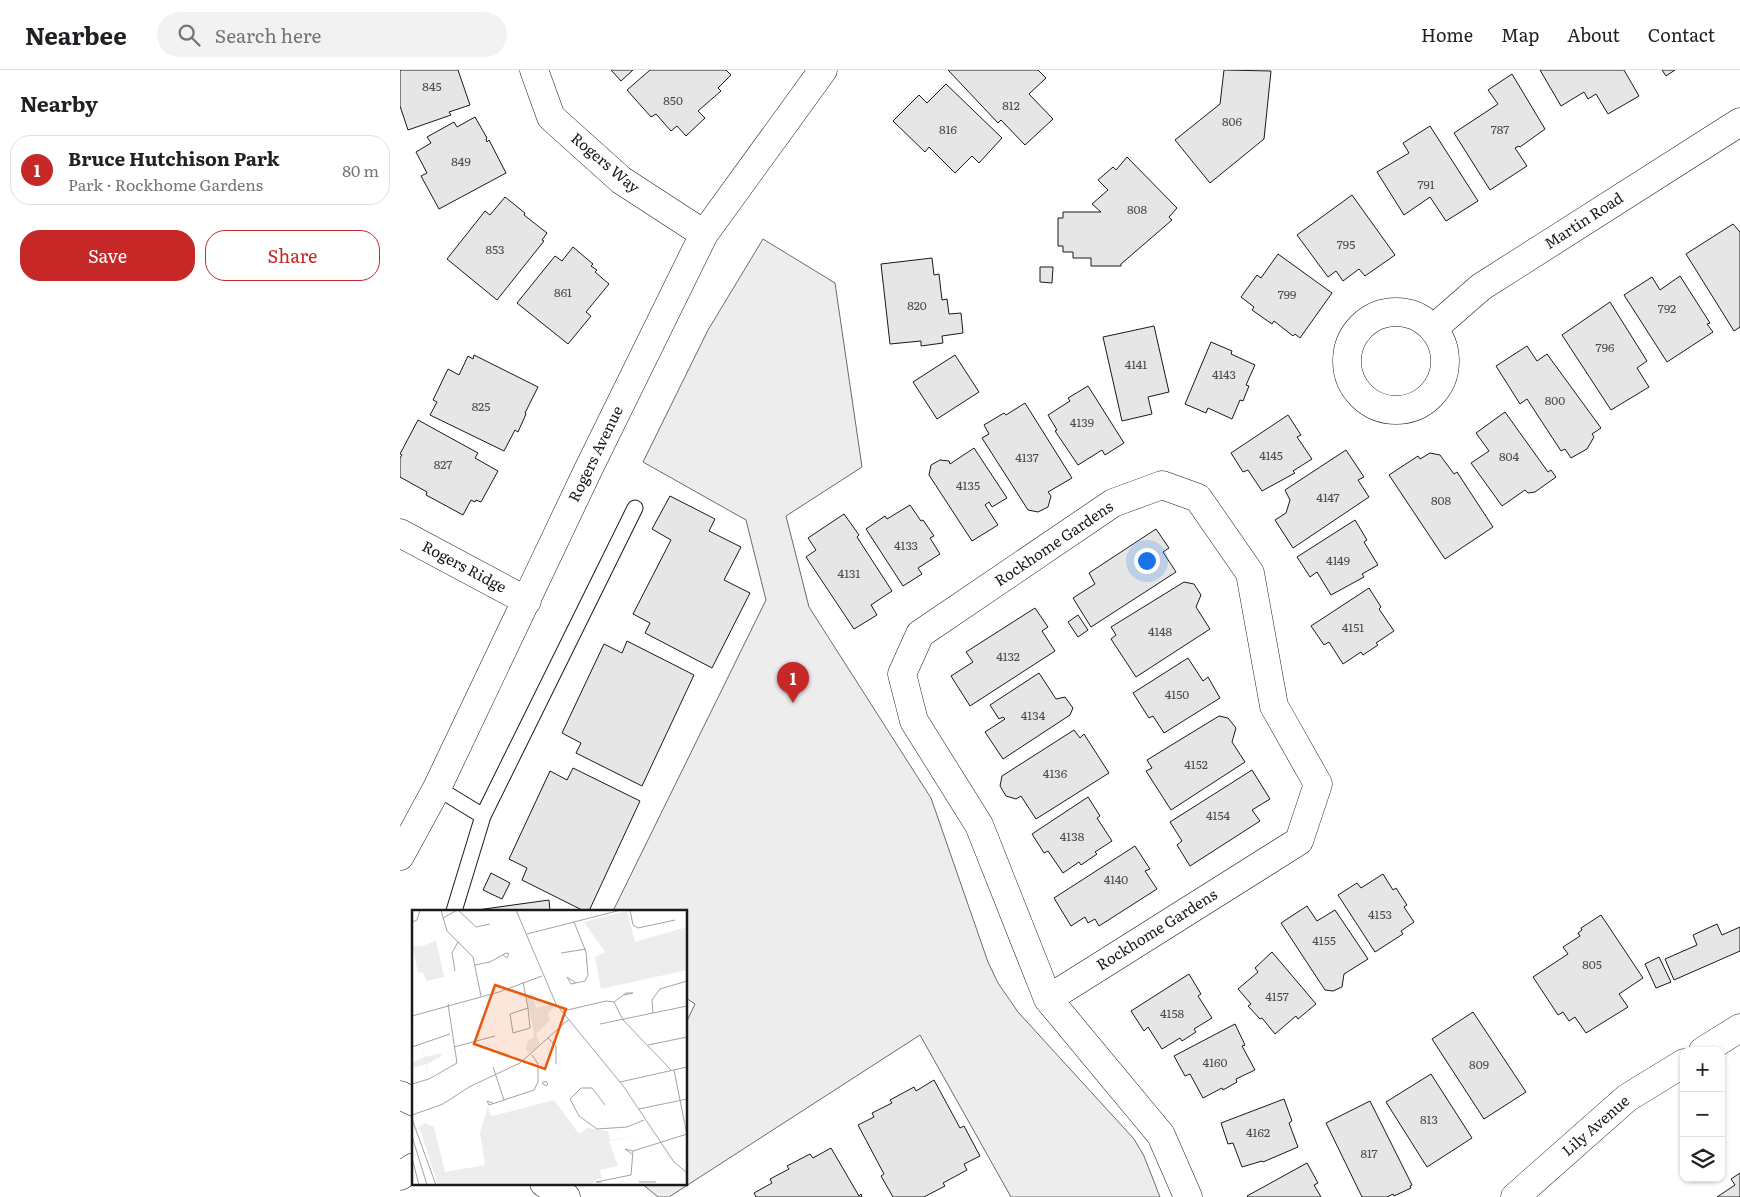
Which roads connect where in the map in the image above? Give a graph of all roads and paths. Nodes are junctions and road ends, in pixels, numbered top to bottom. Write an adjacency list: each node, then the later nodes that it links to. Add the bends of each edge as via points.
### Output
1 (534, 70): 4 (street, Rogers Way, via 551,117 621,180)
2 (822, 70): 4 (street, Rogers Avenue)
3 (1740, 122): 5 (street, Martin Road, via 1481,288)
4 (704, 234): 8 (street, Rogers Avenue)
5 (1434, 328)
6 (635, 508): 10 (lane)
7 (400, 533): 8 (street, Rogers Ridge)
8 (527, 601): 9 (street, Rogers Avenue)
9 (437, 788): 10 (lane); 11 (street, Rogers Avenue)
10 (483, 816): 12 (lane)
11 (400, 856)
12 (454, 910)
13 (1048, 999): 13 (street, Rockhome Gardens, via 979,826 914,721 902,674 920,634 1113,503 1162,485 1198,498 1250,574 1274,706 1318,784 1299,841); 23 (street, Rockhome Gardens, via 1161,1135)
14 (1740, 1028): 15 (street)
15 (1709, 1047)
16 (1680, 1065): 24 (street, Lily Avenue, via 1627,1098)
17 (400, 1095): 18 (street)
18 (412, 1101)
19 (412, 1168): 20 (street)
20 (400, 1176)
21 (546, 1184): 22 (street)
22 (566, 1197)
23 (1188, 1197)
24 (1515, 1197)

